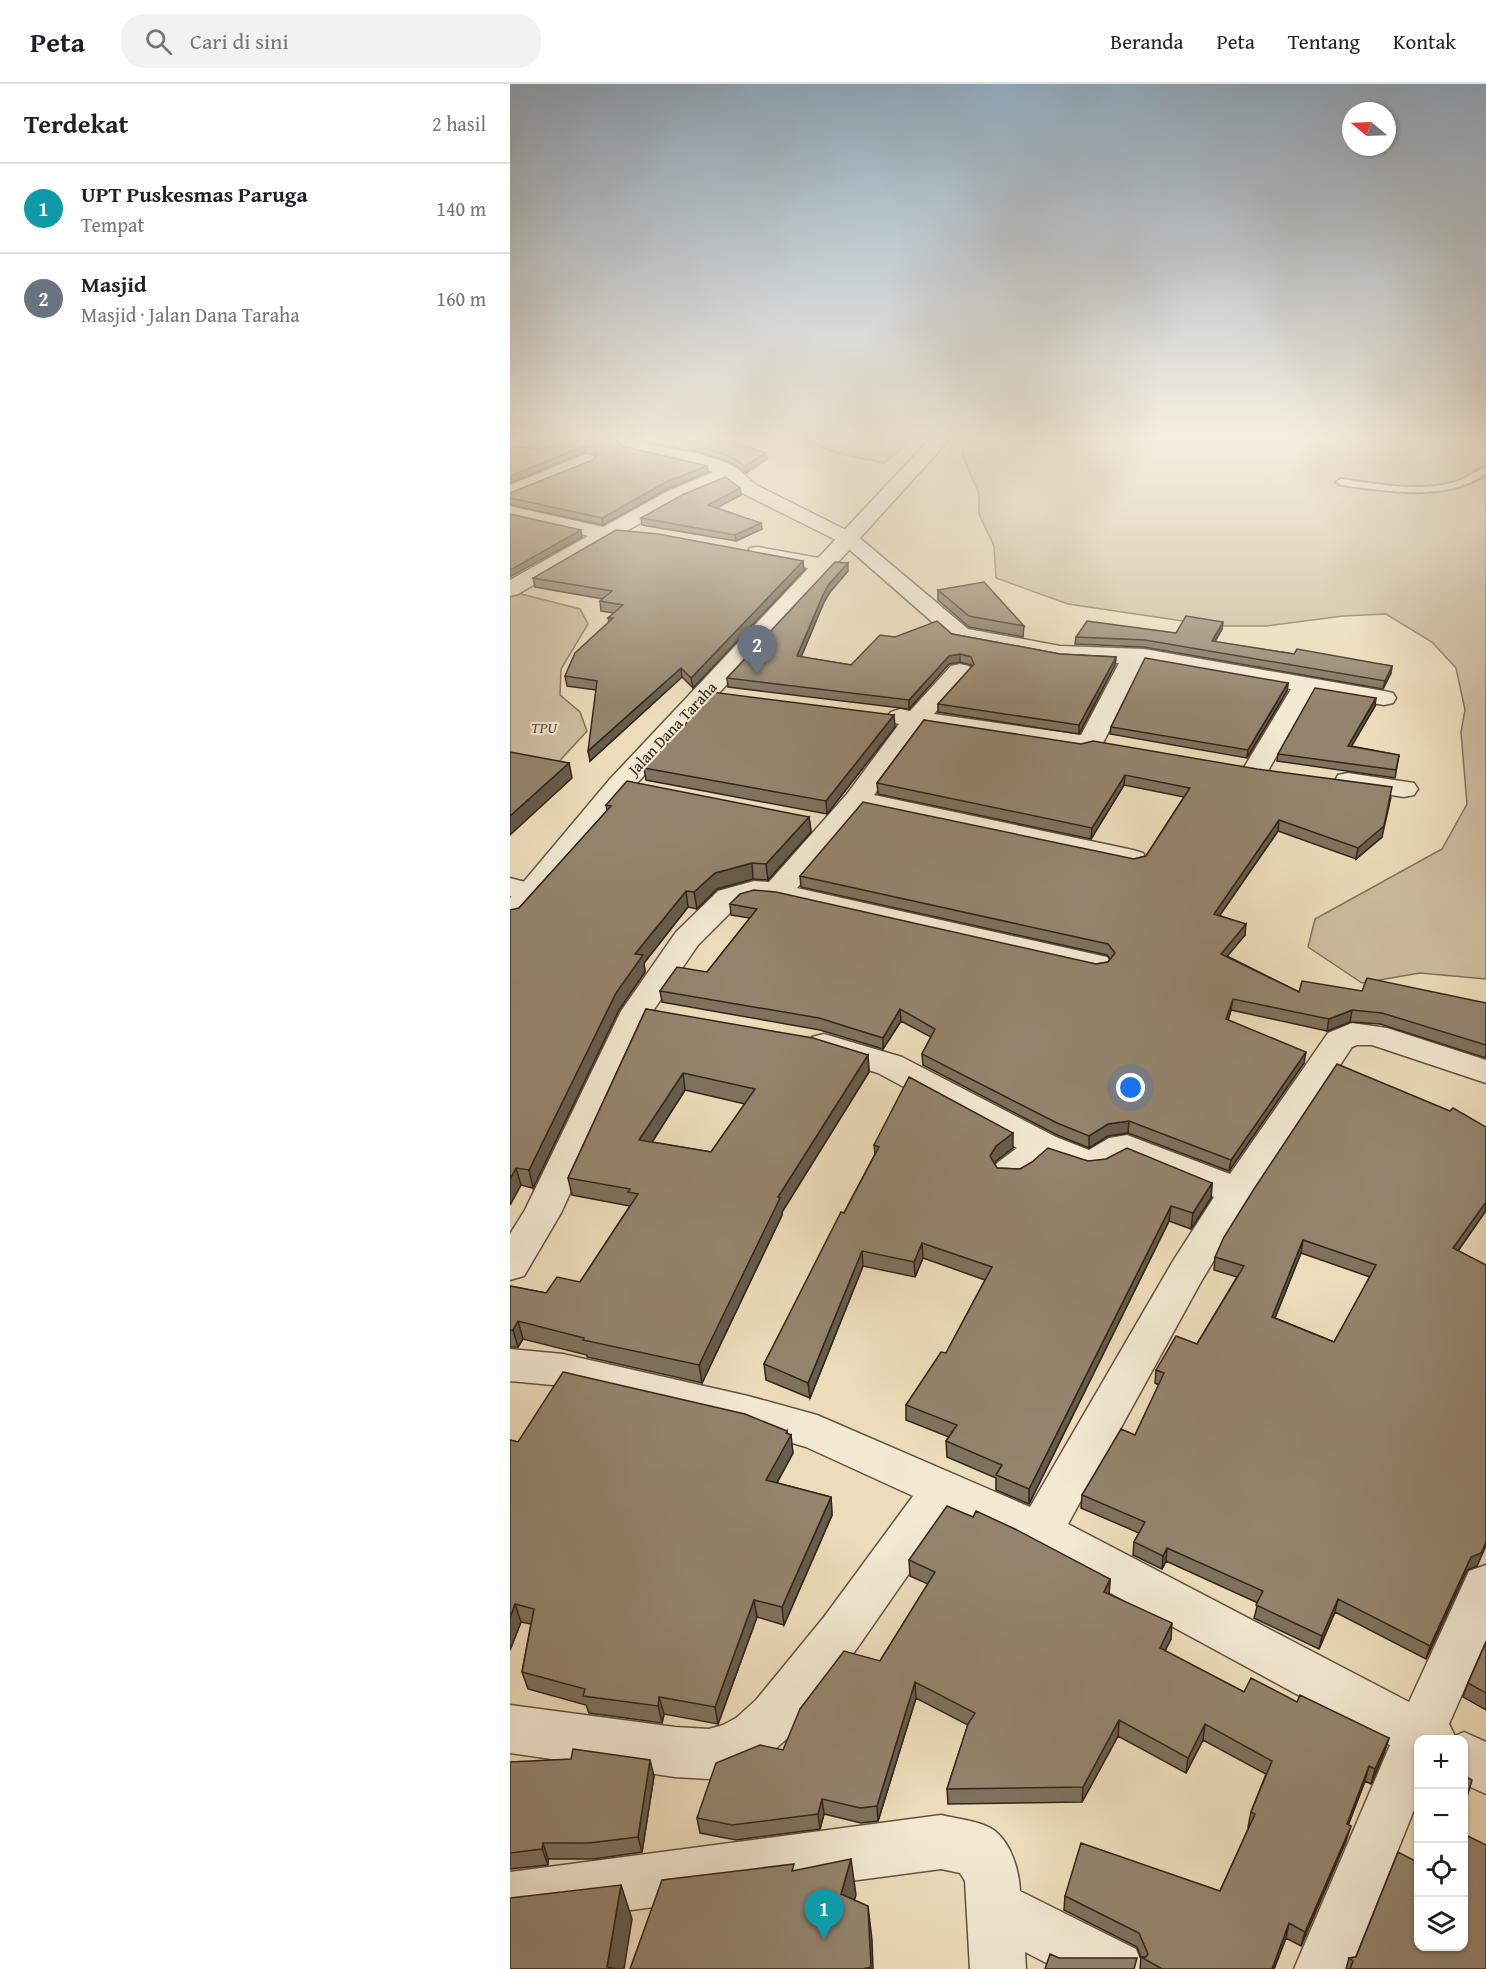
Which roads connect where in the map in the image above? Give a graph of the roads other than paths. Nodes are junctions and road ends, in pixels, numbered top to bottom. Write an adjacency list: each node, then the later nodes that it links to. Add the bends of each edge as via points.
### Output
1 (590, 528): 5 (street)
2 (617, 528): 5 (street)
3 (827, 528): 7 (street)
4 (859, 528): 7 (street, Jalan Dana Taraha)
5 (610, 532): 6 (street); 10 (street)
6 (648, 534)
7 (849, 539): 9 (street, Jalan Dana Taraha); 11 (street, via 961,635 1059,653)
8 (742, 550): 9 (street)
9 (824, 565): 14 (street, Jalan Dana Taraha)
10 (510, 589)
11 (1134, 657): 13 (street); 18 (street, via 1103,743 1081,744)
12 (960, 671): 18 (street)
13 (1306, 684): 16 (street); 19 (street)
14 (705, 693): 15 (street); 21 (street, Jalan Dana Taraha)
15 (740, 697)
16 (1384, 698)
17 (881, 714): 18 (street)
18 (916, 719): 24 (street)
19 (1256, 769)
20 (1324, 778): 22 (street)
21 (620, 785): 23 (street); 28 (street, Jalan Dana Taraha)
22 (1404, 789)
23 (654, 791)
24 (857, 800): 26 (street); 27 (street)
25 (801, 819): 26 (street)
26 (835, 826): 29 (street)
27 (1133, 859)
28 (520, 890): 30 (street, Jalan Dana Taraha)
29 (777, 892): 31 (street); 32 (street, via 754,890 729,897 687,939)
30 (510, 917)
31 (1096, 964)
32 (637, 1011): 33 (street); 39 (street, via 542,1213)
33 (671, 1017)
34 (797, 1039): 36 (street, via 890,1065)
35 (1486, 1072): 38 (street, via 1375,1035 1352,1034 1340,1040)
36 (1043, 1146): 37 (street); 38 (street, via 1094,1163 1127,1147)
37 (1010, 1172)
38 (1237, 1192): 42 (street, via 1187,1271)
39 (510, 1266)
40 (510, 1365): 41 (street, via 563,1370 748,1413 817,1433)
41 (943, 1489): 42 (street); 44 (street, via 841,1632 774,1717 734,1747 709,1754 675,1752)
42 (1040, 1532): 45 (street)
43 (1486, 1586): 46 (street)
44 (510, 1729)
45 (1422, 1735)
46 (1427, 1735)
47 (1468, 1759): 49 (street)
48 (1414, 1764): 54 (street)
49 (1486, 1768)
50 (510, 1899): 51 (street, via 941,1842 976,1850 992,1874)
51 (993, 1906): 52 (street); 53 (street)
52 (998, 1969)
53 (1116, 1969)
54 (1322, 1969)

